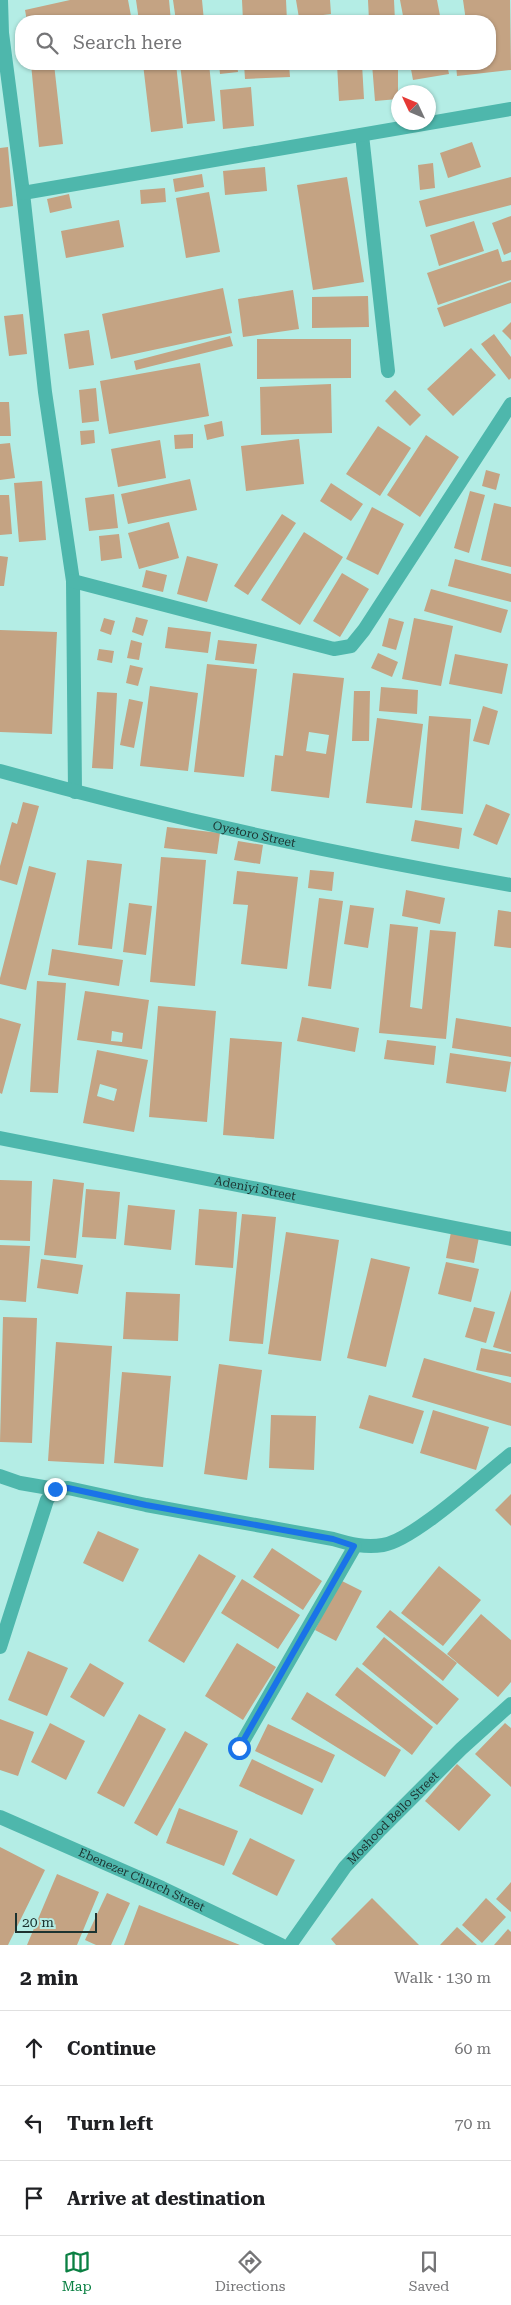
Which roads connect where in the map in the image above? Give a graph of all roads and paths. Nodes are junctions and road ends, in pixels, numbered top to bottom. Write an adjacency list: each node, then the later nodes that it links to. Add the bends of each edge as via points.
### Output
1 (1, 0): 2 (street)
2 (1, 33): 5 (street)
3 (511, 109): 4 (street)
4 (362, 135): 5 (street); 6 (street)
5 (23, 193): 8 (street, via 45,392)
6 (388, 371)
7 (511, 404): 8 (street, via 351,646 334,649)
8 (73, 582): 10 (street)
9 (0, 771): 10 (street, Oyetoro Street)
10 (75, 792): 11 (street, Oyetoro Street, via 378,862)
11 (511, 885)
12 (0, 1138): 13 (street, Adeniyi Street)
13 (511, 1239)
14 (511, 1454): 17 (street, via 408,1535 383,1545)
15 (0, 1476): 16 (street)
16 (55, 1489): 17 (street, via 68,1488 333,1539); 18 (street, via 47,1500)
17 (354, 1546): 20 (street)
18 (0, 1647)
19 (511, 1704): 23 (street, Moshood Bello Street, via 461,1749 357,1854)
20 (239, 1748)
21 (0, 1817): 22 (street, Ebenezer Church Street, via 162,1888)
22 (281, 1945)
23 (290, 1945)

